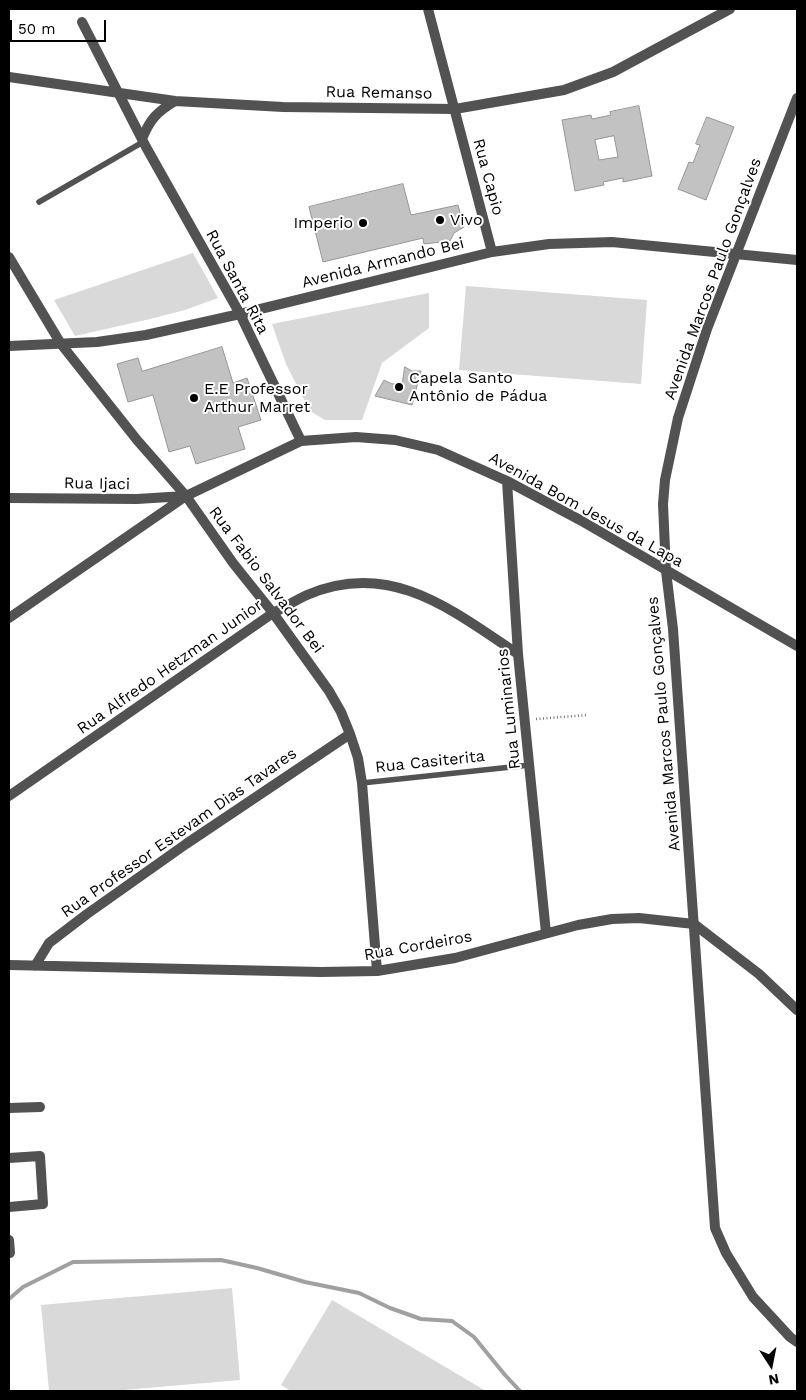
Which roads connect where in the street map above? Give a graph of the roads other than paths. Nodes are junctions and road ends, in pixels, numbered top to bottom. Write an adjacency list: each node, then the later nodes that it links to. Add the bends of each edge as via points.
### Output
1 (428, 9): 8 (street, Rua Capio)
2 (730, 9): 8 (street, Rua Remanso, via 613,72 564,90)
3 (82, 22): 5 (street, Rua Santa Rita)
4 (9, 77): 5 (street, Rua Remanso)
5 (117, 92): 7 (street, Rua Remanso); 9 (street, Rua Santa Rita)
6 (797, 98): 12 (street, Avenida Marcos Paulo Gonçalves)
7 (175, 101): 8 (street, Rua Remanso, via 283,107); 9 (street, via 150,121)
8 (455, 109): 11 (street, Rua Capio)
9 (142, 140): 10 (lane); 15 (street, Rua Santa Rita)
10 (39, 202)
11 (492, 252): 12 (street, Avenida Armando Bei, via 549,244 612,242); 15 (street, Avenida Armando Bei)
12 (737, 255): 14 (street, Avenida Armando Bei); 22 (street, Avenida Marcos Paulo Gonçalves, via 707,329 674,436 664,496)
13 (9, 257): 16 (street, Rua Fabio Salvador Bei)
14 (797, 260)
15 (240, 314): 16 (street, Avenida Armando Bei, via 146,334); 18 (street, Rua Santa Rita)
16 (61, 344): 17 (street, Avenida Armando Bei); 20 (street, Rua Fabio Salvador Bei)
17 (9, 346)
18 (301, 441): 19 (street, Avenida Bom Jesus da Lapa, via 356,437 395,440 438,450); 20 (street, Avenida Bom Jesus da Lapa)
19 (507, 481): 22 (street, Avenida Bom Jesus da Lapa); 26 (street, Rua Luminarios)
20 (186, 496): 21 (street, Rua Ijaci); 23 (street, Rua Fabio Salvador Bei); 24 (street, Avenida Bom Jesus da Lapa)
21 (9, 498)
22 (666, 571): 25 (street, Avenida Bom Jesus da Lapa); 31 (street, Avenida Marcos Paulo Gonçalves)
23 (273, 613): 26 (street, Rua Alfredo Hetzman Junior, via 308,594 342,584 384,584 421,595 446,607); 27 (street, Rua Fabio Salvador Bei, via 329,690); 30 (street, Rua Alfredo Hetzman Junior)
24 (9, 618)
25 (797, 646)
26 (518, 654): 28 (street, Rua Luminarios)
27 (350, 734): 29 (street, Rua Fabio Salvador Bei); 34 (street, Rua Professor Estevam Dias Tavares, via 87,914 49,943)
28 (530, 765): 29 (lane, Rua Casiterita); 32 (street, Rua Luminarios)
29 (362, 783): 35 (street, Rua Fabio Salvador Bei)
30 (9, 796)
31 (694, 924): 32 (street, Rua Cordeiros, via 639,918 612,919); 36 (street, via 748,965); 43 (street, Avenida Marcos Paulo Gonçalves, via 715,1228 753,1297)
32 (546, 933): 35 (street, Rua Cordeiros, via 455,958)
33 (9, 966): 34 (street, Rua Cordeiros)
34 (35, 966): 35 (street, Rua Cordeiros)
35 (377, 971)
36 (797, 1010)
37 (40, 1107): 38 (street)
38 (9, 1108)
39 (9, 1158): 40 (street, via 40,1156 43,1204)
40 (9, 1206)
41 (9, 1240): 42 (street)
42 (10, 1254)
43 (797, 1342)

